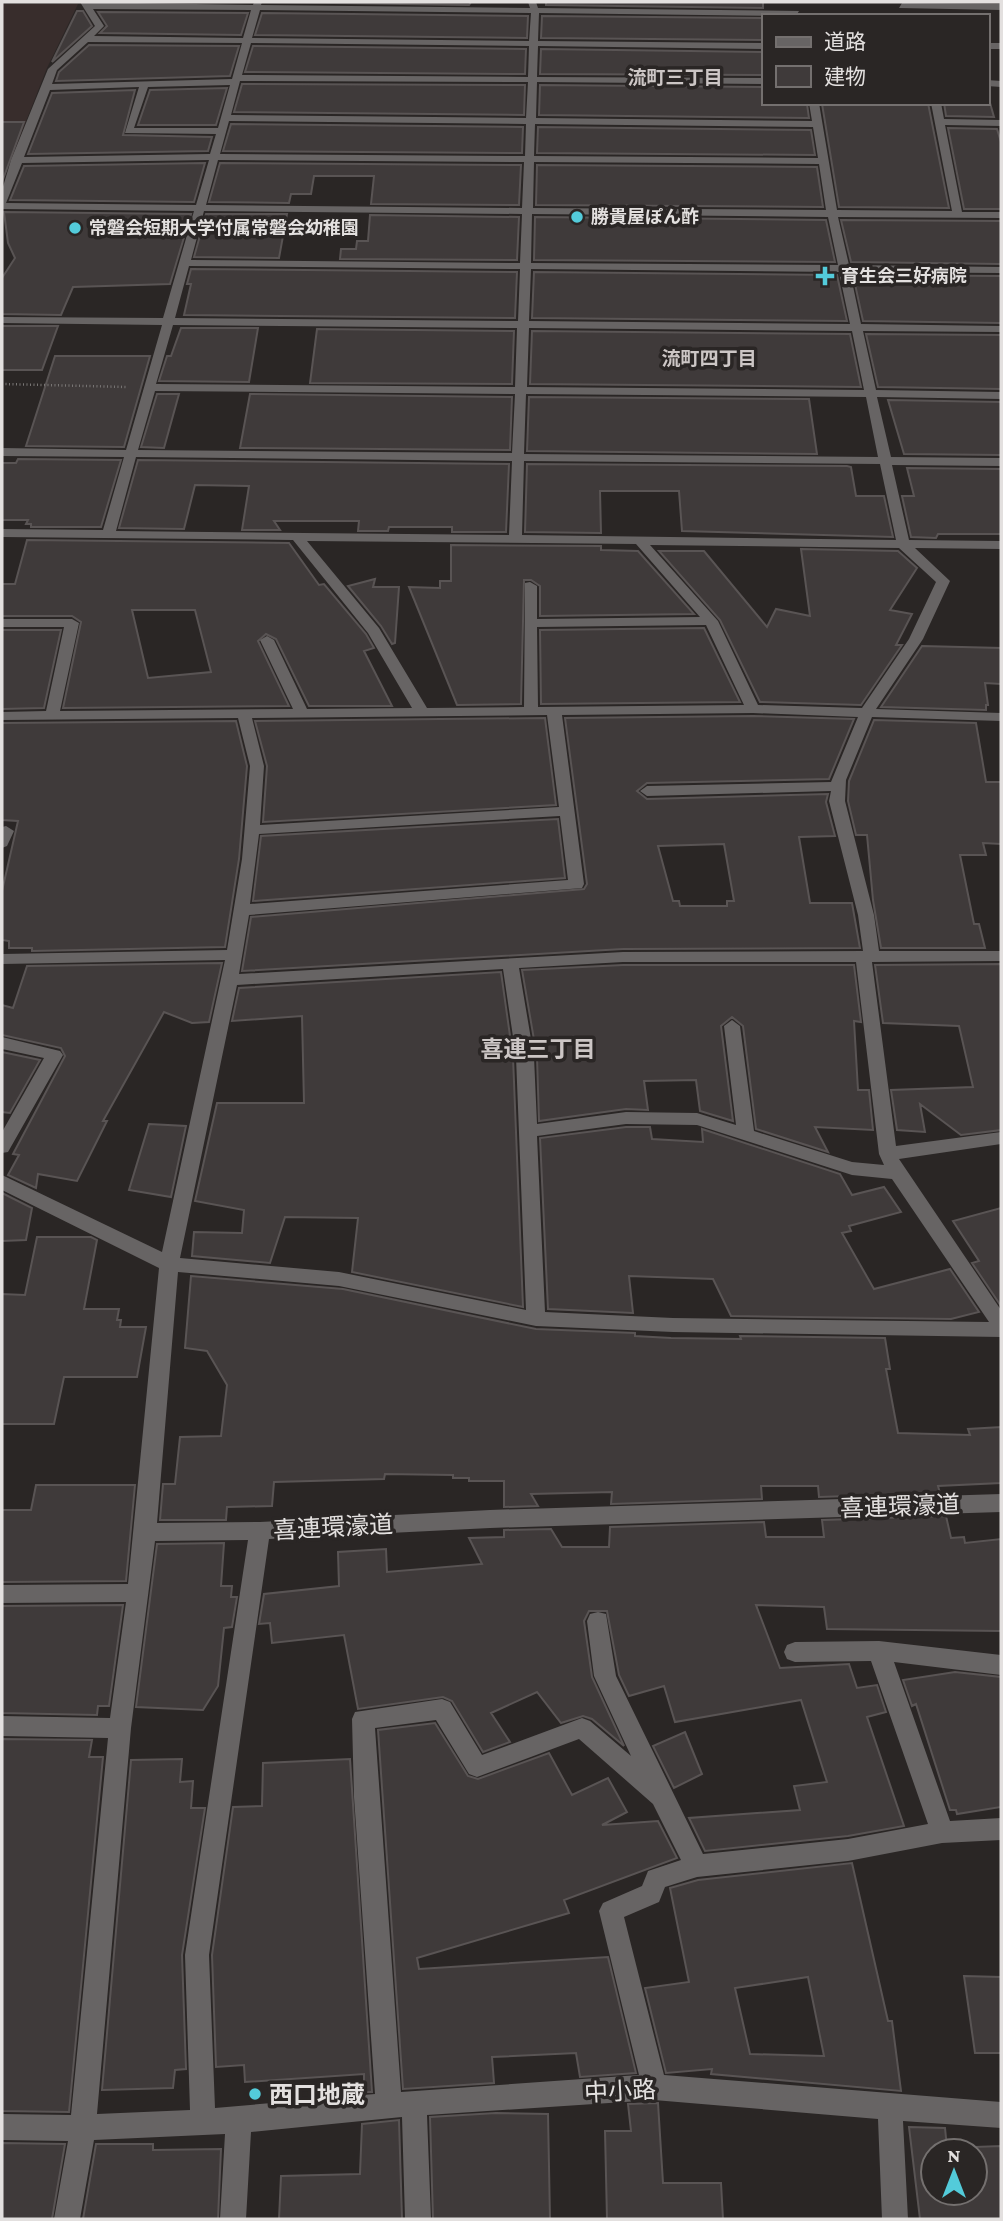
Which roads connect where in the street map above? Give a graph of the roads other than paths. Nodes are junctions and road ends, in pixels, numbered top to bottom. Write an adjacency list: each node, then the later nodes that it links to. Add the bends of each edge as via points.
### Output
1 (360, 2): 7 (street)
2 (85, 4): 3 (street); 9 (street, via 100,26)
3 (258, 5): 7 (street); 10 (street)
4 (533, 7): 7 (street); 8 (street); 11 (street)
5 (1001, 7): 6 (street)
6 (902, 8)
7 (372, 9)
8 (764, 14)
9 (88, 39): 10 (street); 17 (street, via 54,69)
10 (248, 40): 11 (street); 14 (street)
11 (533, 44): 12 (street); 13 (street)
12 (762, 46)
13 (532, 79): 14 (street); 15 (street); 21 (street)
14 (237, 80): 16 (street); 20 (street)
15 (762, 81)
16 (145, 83): 17 (street); 25 (street, via 128,131)
17 (45, 88): 27 (street)
18 (814, 105): 23 (street)
19 (936, 105): 22 (street)
20 (227, 118): 21 (street); 25 (street)
21 (530, 120): 23 (street); 28 (street)
22 (940, 122): 24 (street); 34 (street)
23 (818, 124): 29 (street)
24 (1001, 124)
25 (223, 131): 26 (street)
26 (216, 157): 27 (street); 28 (street); 31 (street)
27 (16, 160): 30 (street)
28 (528, 160): 29 (street); 32 (street)
29 (824, 161): 33 (street)
30 (2, 204): 31 (street)
31 (202, 208): 32 (street); 36 (street)
32 (526, 210): 33 (street); 37 (street)
33 (832, 213): 34 (street); 38 (street)
34 (958, 215): 35 (street)
35 (1001, 215)
36 (186, 263): 37 (street); 41 (street)
37 (524, 267): 38 (street); 42 (street)
38 (844, 268): 39 (street); 43 (street)
39 (1001, 270)
40 (2, 320): 41 (street)
41 (168, 323): 42 (street); 45 (street)
42 (522, 325): 43 (street); 46 (street)
43 (856, 327): 44 (street); 47 (street)
44 (1001, 329)
45 (150, 387): 46 (street); 50 (street)
46 (520, 392): 47 (street); 51 (street)
47 (871, 394): 48 (street); 52 (street)
48 (1001, 395)
49 (2, 452): 50 (street)
50 (131, 455): 51 (street); 55 (street)
51 (517, 458): 52 (street); 57 (street)
52 (885, 460): 53 (street); 59 (street)
53 (1001, 462)
54 (2, 533): 55 (street)
55 (107, 535): 56 (street)
56 (297, 537): 57 (street); 69 (street, via 374,631)
57 (515, 539): 58 (street)
58 (640, 541): 59 (street); 62 (street)
59 (903, 544): 60 (street); 70 (street, via 943,581 916,639)
60 (1001, 545)
61 (530, 586): 64 (street)
62 (711, 621): 64 (street); 66 (street)
63 (2, 623): 73 (street, via 72,623)
64 (531, 623): 67 (street)
65 (267, 640): 72 (street)
66 (753, 709): 68 (street); 70 (street)
67 (531, 711): 68 (street); 69 (street)
68 (554, 711): 78 (street)
69 (422, 712): 72 (street)
70 (867, 712): 75 (street); 76 (street)
71 (243, 713): 72 (street); 73 (street); 79 (street, via 257,766)
72 (302, 713)
73 (52, 715): 74 (street)
74 (2, 716)
75 (1001, 717)
76 (838, 786): 77 (street); 82 (street, via 837,801 866,915)
77 (647, 791)
78 (566, 811): 79 (street); 80 (street, via 576,884)
79 (253, 830): 80 (street)
80 (242, 910): 81 (street)
81 (234, 955): 84 (street); 86 (street)
82 (867, 956): 83 (street); 85 (street); 93 (street)
83 (1001, 956)
84 (2, 959)
85 (510, 962): 86 (street); 89 (street, via 525,1057)
86 (230, 979): 96 (street)
87 (732, 1026): 90 (street)
88 (2, 1043): 92 (street, via 54,1055)
89 (529, 1131): 90 (street, via 626,1118 697,1119); 97 (street)
90 (746, 1135): 94 (street, via 852,1168)
91 (1001, 1138): 93 (street)
92 (2, 1147)
93 (888, 1154): 94 (street)
94 (897, 1173): 98 (street)
95 (2, 1182): 96 (street)
96 (169, 1264): 97 (street, via 340,1279); 102 (street)
97 (536, 1319): 99 (street)
98 (1001, 1325)
99 (1001, 1330)
100 (1001, 1503): 101 (street, 喜連環濠道, via 503,1518)
101 (260, 1531): 102 (street); 120 (street, 喜連環濠道, via 197,1955)
102 (146, 1532): 103 (street)
103 (138, 1593): 104 (street); 110 (street)
104 (2, 1594)
105 (598, 1621): 111 (street, via 605,1676)
106 (879, 1651): 107 (street); 108 (street); 113 (street)
107 (795, 1652)
108 (1001, 1665)
109 (2, 1726): 110 (street)
110 (120, 1728): 122 (street)
111 (662, 1797): 114 (street); 116 (street, via 582,1728 477,1767 442,1709 363,1719 366,1797)
112 (1001, 1829): 113 (street)
113 (942, 1832): 114 (street, via 848,1850)
114 (697, 1866): 115 (street, via 656,1879 651,1894 611,1911)
115 (654, 2087): 116 (street, 中小路); 117 (street, 中小路)
116 (402, 2105): 119 (street, 中小路); 125 (street)
117 (890, 2107): 118 (street, 中小路); 126 (street)
118 (1001, 2115)
119 (239, 2120): 120 (street, 中小路); 124 (street)
120 (203, 2122): 122 (street, 中小路)
121 (2, 2127): 122 (street, 中小路)
122 (83, 2128): 123 (street)
123 (67, 2219)
124 (233, 2219)
125 (418, 2219)
126 (895, 2219)

